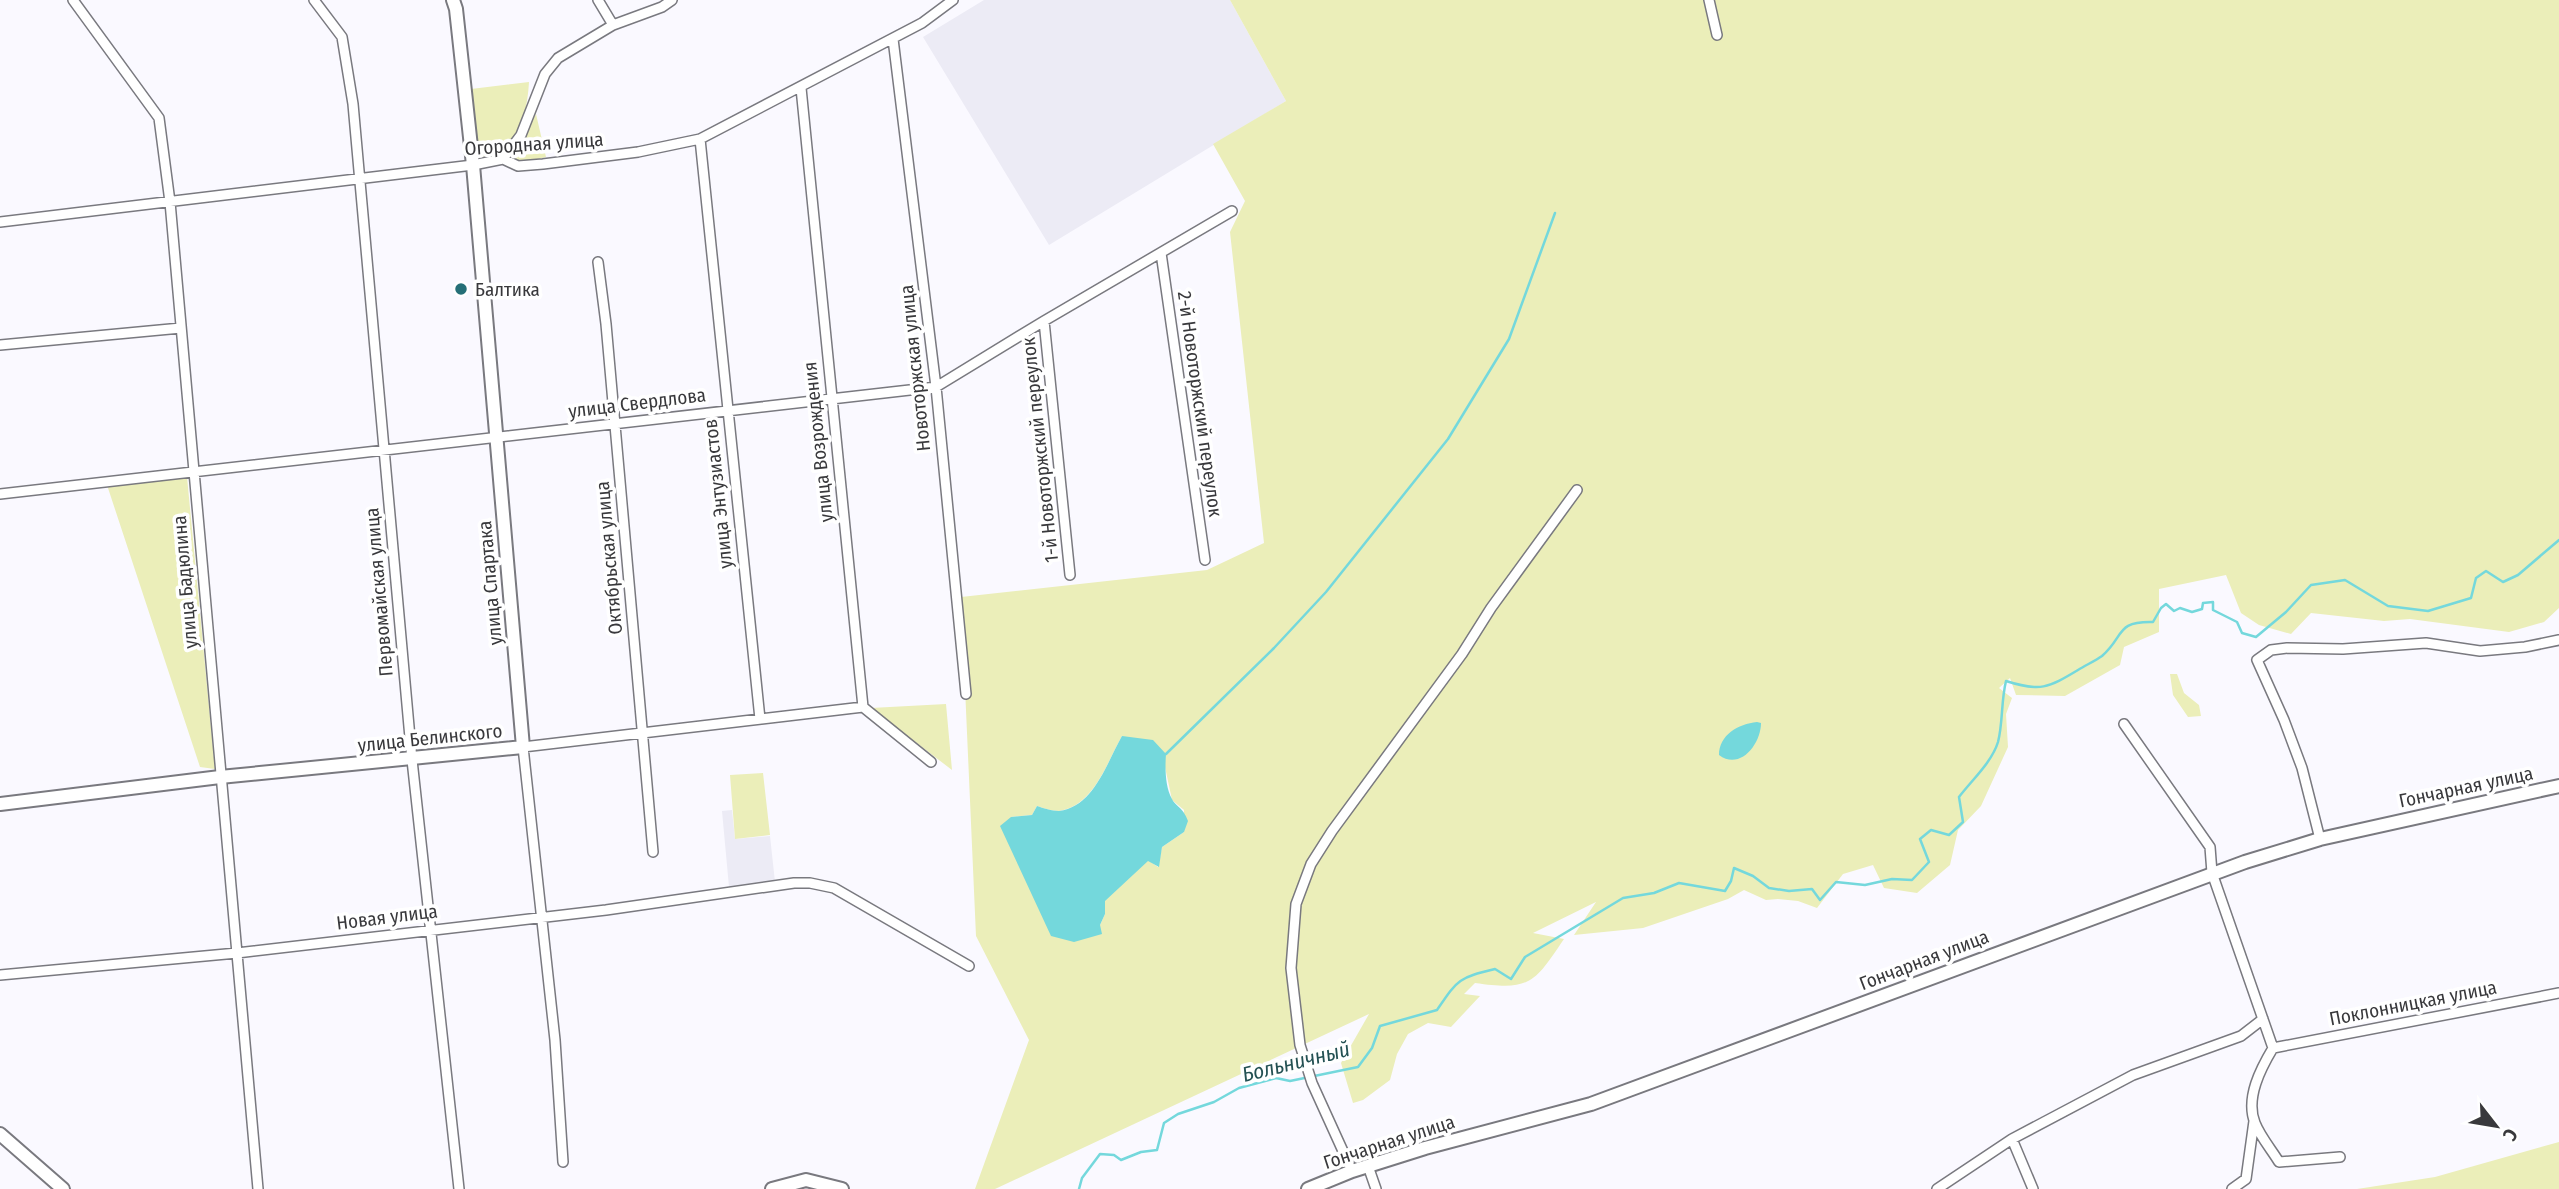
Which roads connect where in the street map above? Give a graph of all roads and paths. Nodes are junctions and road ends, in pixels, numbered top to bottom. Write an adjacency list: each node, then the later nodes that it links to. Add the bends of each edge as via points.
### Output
1 (73, 0): 16 (street, улица Бадюлина, via 159,118)
2 (314, 0): 15 (street, Первомайская улица, via 342,37)
3 (453, 0): 14 (street, улица Спартака)
4 (598, 0): 8 (street)
5 (672, 0): 8 (street)
6 (953, 0): 10 (street, Огородная улица)
7 (1709, 0): 9 (street)
8 (613, 25): 13 (street, via 558,58 545,74 521,135)
9 (1717, 35)
10 (893, 39): 11 (street, Огородная улица); 24 (street, Новоторжская улица)
11 (801, 88): 12 (street, Огородная улица); 25 (street, улица Возрождения)
12 (699, 139): 13 (street, Огородная улица, via 543,164 518,166); 26 (street, улица Энтузиастов)
13 (503, 159): 14 (street, Огородная улица)
14 (473, 165): 15 (street, Огородная улица); 28 (street, улица Спартака)
15 (361, 178): 16 (street, Огородная улица); 29 (street, Первомайская улица)
16 (170, 202): 18 (street, Огородная улица); 22 (street, улица Бадюлина)
17 (1232, 211): 19 (street, улица Свердлова)
18 (0, 222)
19 (1161, 253): 21 (street, улица Свердлова); 33 (street, 2-й Новоторжский переулок)
20 (598, 262): 27 (street, Октябрьская улица)
21 (1044, 321): 24 (street, улица Свердлова); 34 (street, 1-й Новоторжский переулок)
22 (181, 328): 23 (street); 30 (street, улица Бадюлина)
23 (0, 345)
24 (936, 387): 25 (street, улица Свердлова); 36 (street, Новоторжская улица)
25 (831, 399): 26 (street, улица Свердлова); 37 (street, улица Возрождения)
26 (727, 411): 27 (street, улица Свердлова); 38 (street, улица Энтузиастов)
27 (614, 424): 28 (street, улица Свердлова); 40 (street, Октябрьская улица)
28 (497, 437): 29 (street, улица Свердлова); 41 (street, улица Спартака)
29 (383, 450): 30 (street, улица Свердлова); 42 (street, Первомайская улица)
30 (192, 472): 32 (street, улица Свердлова); 44 (street, улица Бадюлина)
31 (1577, 490): 64 (street, via 1332,831 1311,864 1296,904 1291,968 1300,1045)
32 (0, 494)
33 (1205, 560)
34 (1070, 575)
35 (2559, 640): 47 (street, via 2480,651 2426,643 2287,648 2271,650 2257,660 2302,768)
36 (965, 694)
37 (863, 707): 38 (street, улица Белинского); 43 (street)
38 (760, 719): 40 (street, улица Белинского)
39 (2124, 724): 49 (street, via 2210,847)
40 (642, 734): 41 (street, улица Белинского); 48 (street, Октябрьская улица)
41 (523, 747): 42 (street, улица Белинского); 50 (street, улица Спартака)
42 (411, 760): 44 (street, улица Белинского); 51 (street, Первомайская улица)
43 (931, 762)
44 (220, 777): 46 (street, улица Белинского); 52 (street, улица Бадюлина)
45 (2559, 786): 47 (street, Гончарная улица)
46 (0, 804)
47 (2320, 839): 49 (street, Гончарная улица)
48 (653, 852)
49 (2212, 873): 56 (street); 63 (street, Гончарная улица, via 1591,1104)
50 (543, 917): 51 (street, Новая улица); 53 (street, Новая улица, via 810,883 834,888); 62 (street, улица Спартака)
51 (430, 930): 52 (street, Новая улица); 68 (street, Первомайская улица)
52 (237, 953): 54 (street, Новая улица); 67 (street, улица Бадюлина)
53 (969, 965)
54 (0, 975)
55 (2559, 993): 57 (street, Поклонницкая улица)
56 (2263, 1019): 57 (street); 60 (street, via 2241,1036 2133,1075)
57 (2273, 1048): 58 (street, via 2253,1095)
58 (2254, 1121): 61 (street, via 2279,1162); 74 (street, via 2246,1179)
59 (0, 1134): 66 (street)
60 (2012, 1139): 72 (street); 73 (street)
61 (2340, 1157)
62 (563, 1162)
63 (1368, 1166): 64 (street, Гончарная улица); 71 (street)
64 (1352, 1171): 65 (street, Гончарная улица)
65 (1314, 1188)
66 (63, 1189)
67 (258, 1189)
68 (459, 1189)
69 (772, 1189): 70 (street, via 806,1180)
70 (842, 1189)
71 (1377, 1189)
72 (1937, 1189)
73 (2033, 1189)
74 (2232, 1189)

